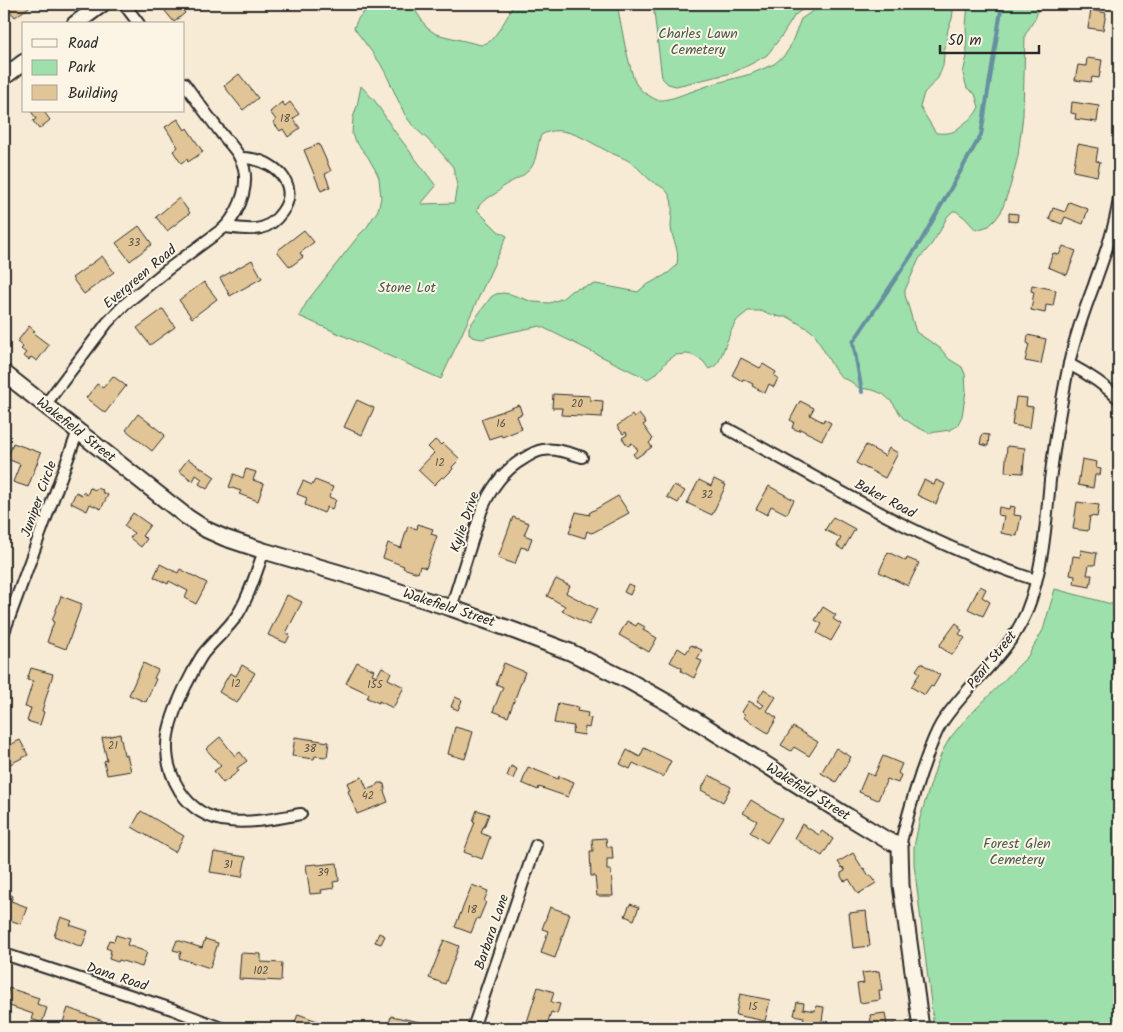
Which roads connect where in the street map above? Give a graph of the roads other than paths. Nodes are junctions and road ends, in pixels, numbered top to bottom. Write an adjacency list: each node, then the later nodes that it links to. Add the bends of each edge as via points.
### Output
1 (102, 4): 3 (street)
2 (124, 4): 4 (street)
3 (79, 22)
4 (138, 22)
5 (22, 64): 6 (street)
6 (4, 77)
7 (185, 84): 8 (street, Evergreen Road)
8 (240, 158): 10 (street, Evergreen Road, via 245,174 244,191 236,214); 10 (street, via 264,162 277,170 287,181 288,198 286,207 269,224 253,229)
9 (1119, 204): 11 (street, Pearl Street)
10 (225, 227): 14 (street, Evergreen Road, via 116,312)
11 (1069, 364): 13 (street, via 1102,383); 19 (street, Pearl Street)
12 (4, 373): 14 (street, Wakefield Street)
13 (1119, 398)
14 (45, 405): 16 (street, Wakefield Street)
15 (728, 429): 19 (street, Baker Road, via 894,521)
16 (78, 431): 18 (street, Wakefield Street, via 198,525); 21 (street, Juniper Circle)
17 (582, 457): 20 (street, Kylie Drive, via 541,450 519,461 497,481 486,498)
18 (264, 551): 20 (street, Wakefield Street); 22 (street, via 239,612 202,656 179,700 166,741 168,761 172,777 187,800 198,810 218,819 243,822)
19 (1036, 580): 24 (street, Pearl Street, via 1033,595 1016,631 936,733)
20 (451, 608): 24 (street, Wakefield Street, via 570,652 629,681)
21 (4, 632)
22 (301, 814)
23 (536, 845): 27 (street, Barbara Lane)
24 (900, 846): 28 (street, Pearl Street, via 901,885)
25 (4, 954): 26 (street, Dana Road)
26 (221, 1028)
27 (473, 1028)
28 (921, 1028)

